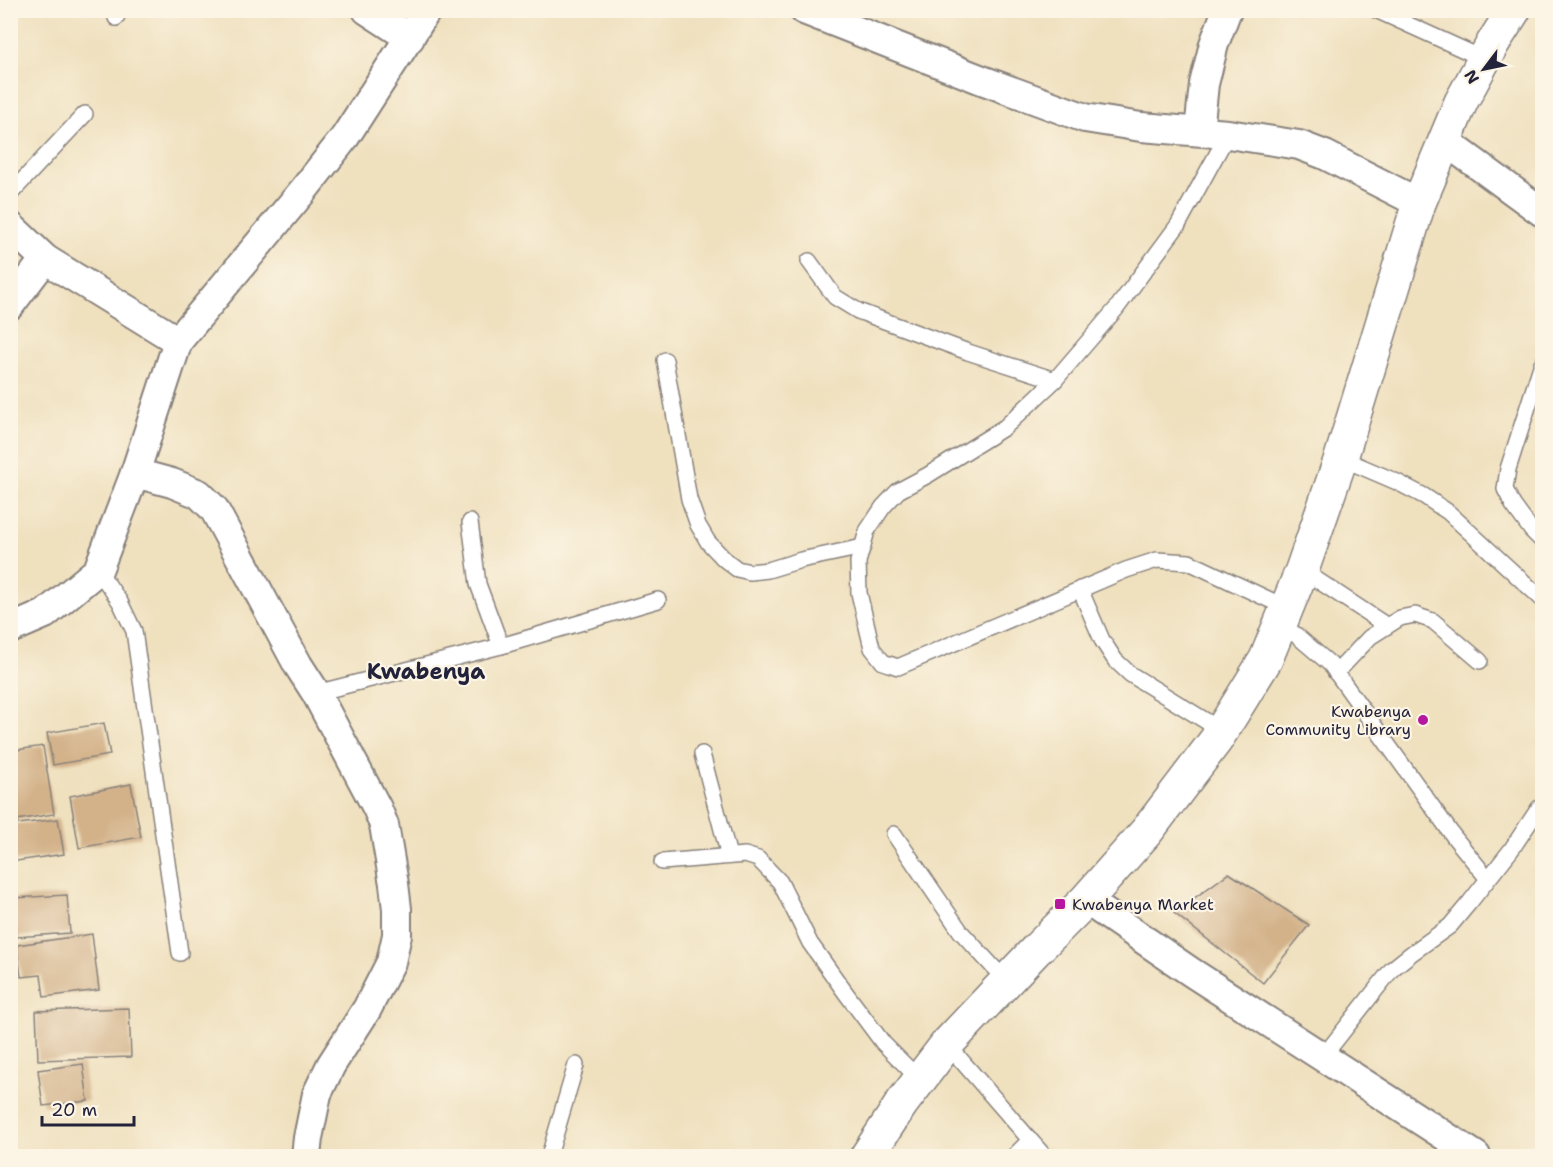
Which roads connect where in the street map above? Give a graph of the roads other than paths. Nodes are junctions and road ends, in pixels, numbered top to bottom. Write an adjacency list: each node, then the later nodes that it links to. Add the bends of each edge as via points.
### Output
1 (367, 10): 7 (street)
2 (427, 10): 7 (street)
3 (804, 10): 10 (street, via 1085,118)
4 (1227, 10): 10 (street, via 1204,84)
5 (1376, 10): 8 (lane)
6 (1514, 10): 8 (main road)
7 (410, 38): 20 (street, via 345,137)
8 (1485, 59): 12 (main road)
9 (85, 114): 13 (lane)
10 (1199, 131): 11 (street)
11 (1228, 134): 14 (street, via 1299,145 1325,154); 23 (lane, via 1178,225 1116,309)
12 (1445, 141): 14 (main road); 15 (street)
13 (10, 194)
14 (1419, 203): 24 (main road)
15 (1542, 212)
16 (10, 226): 17 (street)
17 (45, 260): 19 (street); 20 (street)
18 (809, 261): 23 (lane, via 835,297 858,311)
19 (10, 305)
20 (178, 341): 25 (street)
21 (665, 360): 28 (lane, via 689,499 698,525 724,559 737,569 750,572)
22 (1542, 363): 27 (lane, via 1505,489)
23 (1055, 380): 28 (lane, via 1005,427 898,492 867,531)
24 (1341, 458): 30 (main road); 32 (lane, via 1397,482 1448,512)
25 (135, 473): 29 (street); 40 (street, via 199,494 214,509)
26 (470, 522): 37 (lane, via 478,584)
27 (1542, 541)
28 (863, 547): 31 (lane, via 858,562 859,593 872,648 883,662 898,667)
29 (98, 570): 36 (street, via 45,614); 49 (lane, via 134,631)
30 (1302, 570): 34 (main road); 35 (lane)
31 (1080, 589): 34 (lane, via 1158,560 1189,562); 41 (lane, via 1115,660 1130,674)
32 (1542, 599)
33 (658, 600): 37 (lane)
34 (1284, 616): 39 (lane, via 1296,634); 41 (main road, via 1266,659)
35 (1387, 626): 38 (lane, via 1415,615 1433,621); 39 (lane, via 1370,637)
36 (10, 629)
37 (501, 646): 40 (lane)
38 (1480, 661)
39 (1336, 673): 47 (lane)
40 (316, 693): 56 (street, via 384,825 397,909 397,935 391,962 317,1094)
41 (1222, 731): 48 (main road, via 1147,831)
42 (702, 754): 45 (lane)
43 (1539, 808): 47 (lane)
44 (894, 834): 50 (lane, via 961,932)
45 (729, 856): 46 (lane); 54 (lane, via 758,859 780,882 810,943 883,1043)
46 (662, 862)
47 (1488, 879): 52 (lane, via 1450,926 1392,969)
48 (1086, 900): 50 (main road); 52 (street)
49 (180, 953)
50 (1006, 981): 51 (main road)
51 (947, 1044): 54 (main road); 55 (lane)
52 (1322, 1058): 61 (street)
53 (576, 1065): 57 (lane)
54 (920, 1080): 58 (main road)
55 (1030, 1140): 59 (lane); 60 (lane)
56 (306, 1156)
57 (549, 1156)
58 (867, 1156)
59 (1014, 1156)
60 (1044, 1156)
61 (1476, 1156)

